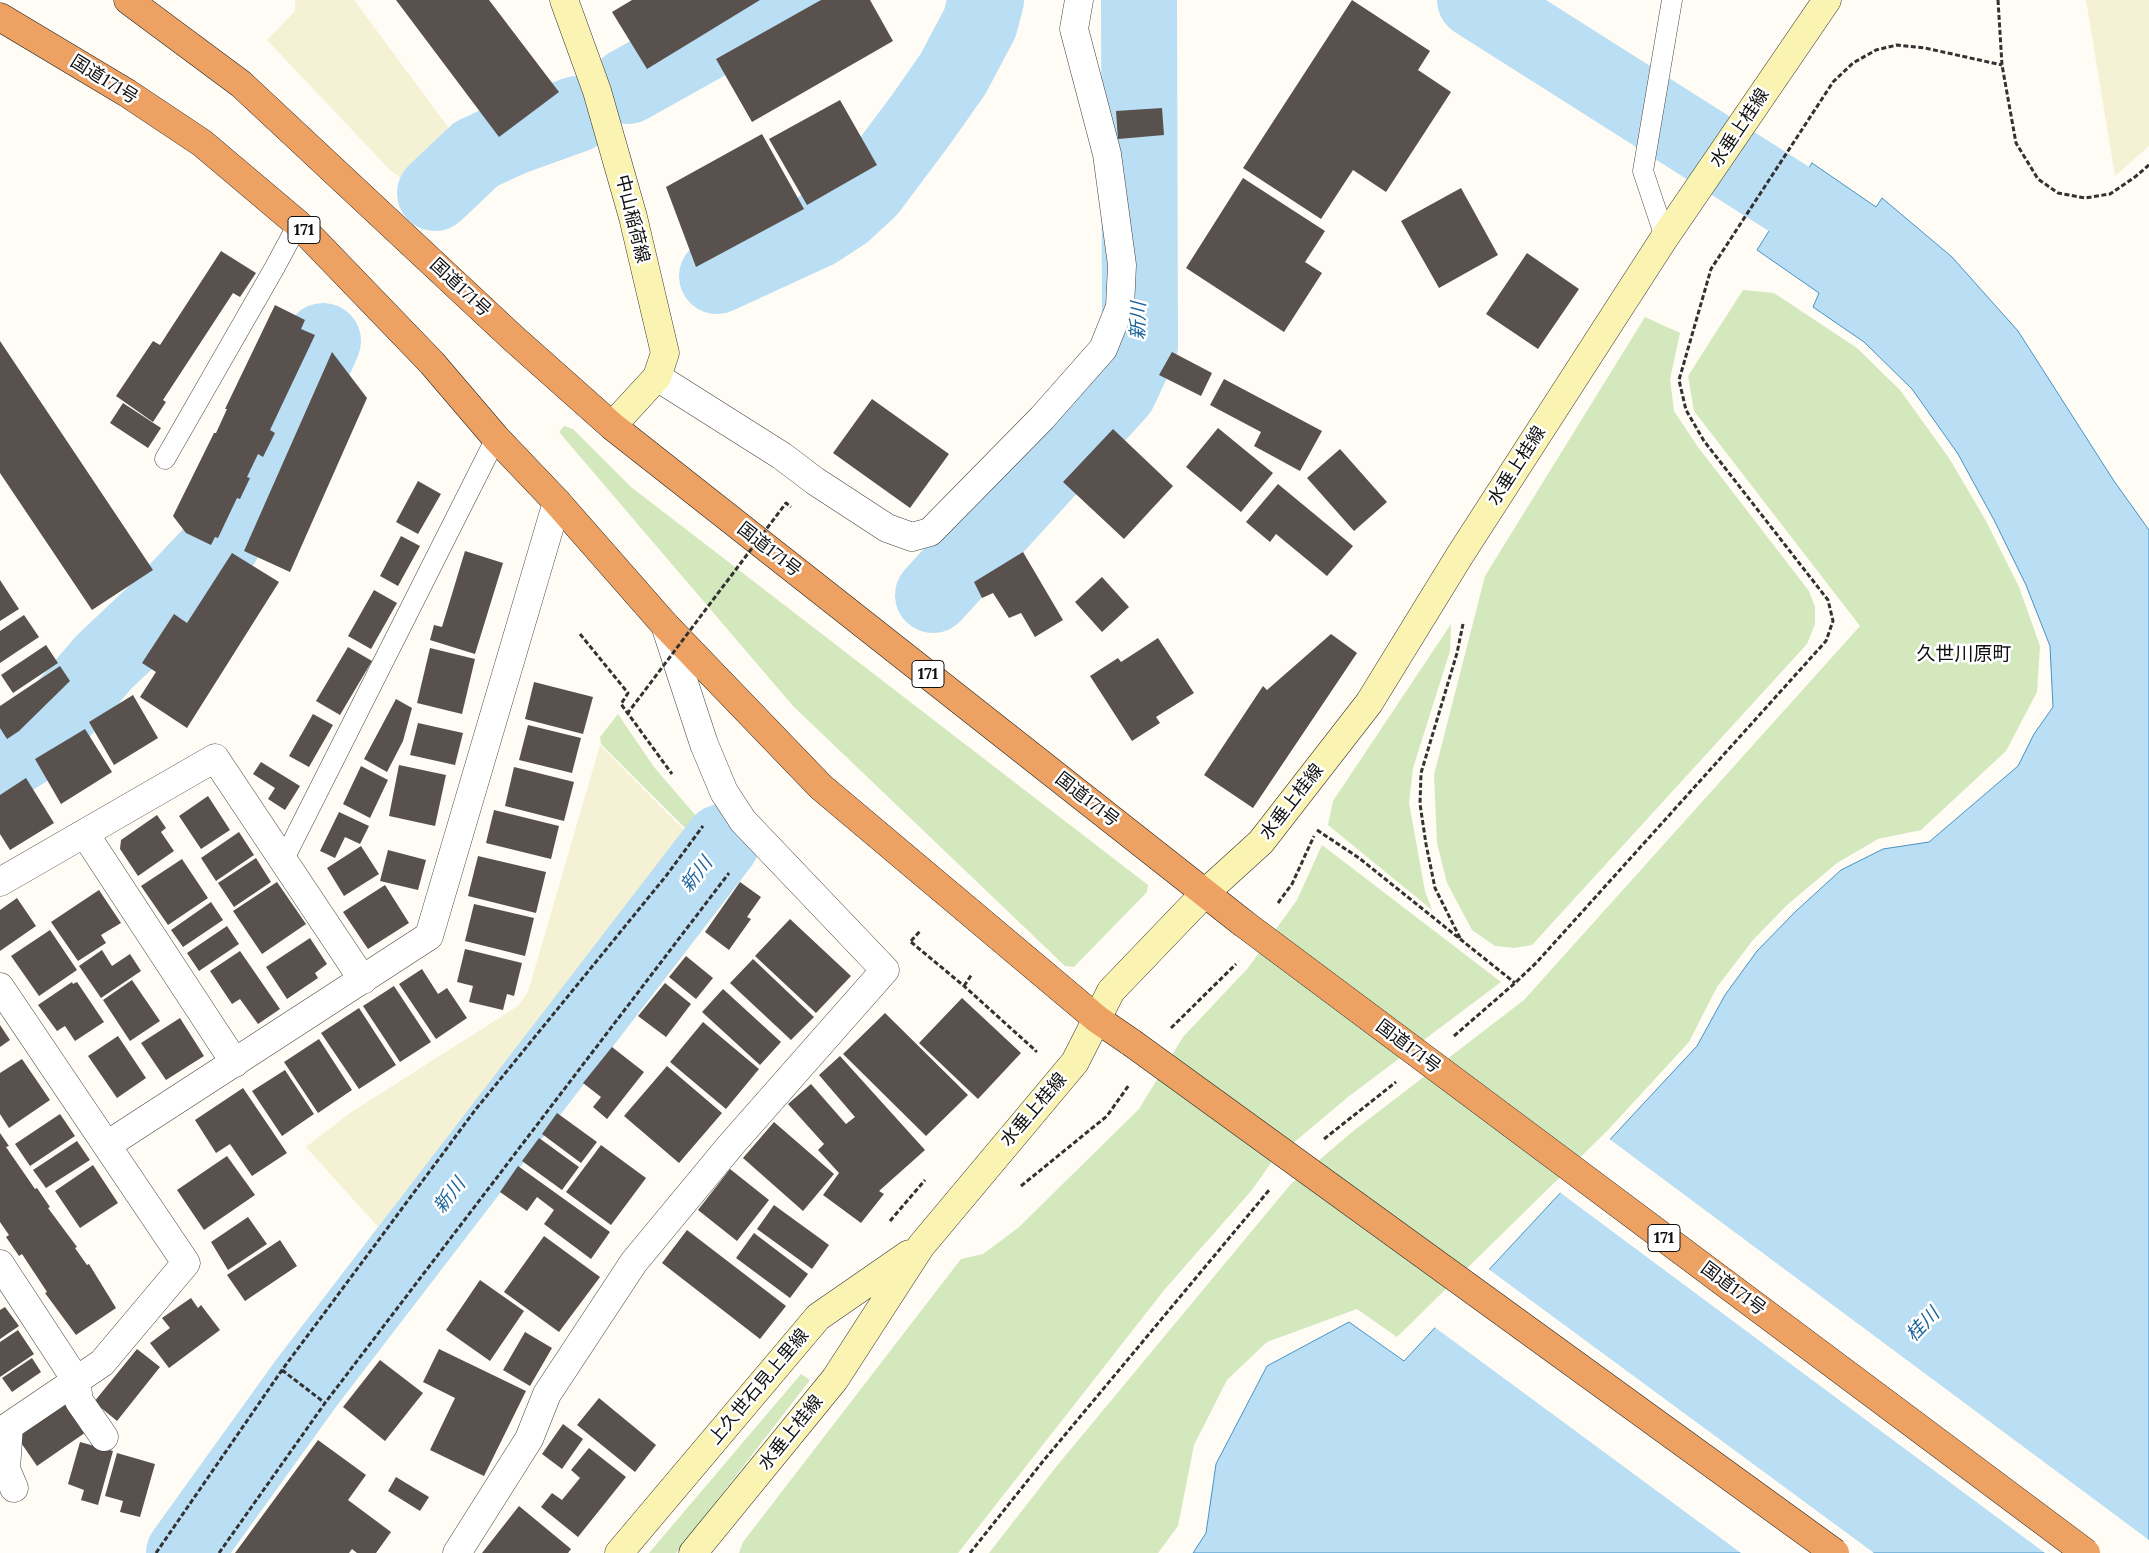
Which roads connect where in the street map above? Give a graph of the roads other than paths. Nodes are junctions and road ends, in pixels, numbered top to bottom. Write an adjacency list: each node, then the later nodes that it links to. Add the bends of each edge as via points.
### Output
1 (128, 0): 10 (highway, 国道171号 / 171, via 241,84)
2 (564, 0): 9 (main road, 中山稲荷線, via 597,91 634,217 665,353)
3 (1079, 0): 9 (street, via 1074,29 1107,154 1122,265 1120,307 1103,349 1042,418 930,532 912,537 887,528 782,456)
4 (1672, 0): 8 (lane, via 1643,171)
5 (1827, 0): 8 (main road, 水垂上桂線)
6 (0, 17): 7 (highway, 国道171号 / 171, via 127,93 202,143)
7 (298, 224): 11 (highway, 国道171号 / 171, via 432,363); 12 (lane)
8 (1665, 237): 18 (main road, 水垂上桂線, via 1460,555 1369,703 1261,842)
9 (657, 377): 10 (main road, 中山稲荷線)
10 (612, 426): 18 (highway, 国道171号 / 171)
11 (496, 438): 13 (highway, 国道171号 / 171); 16 (lane)
12 (165, 458)
13 (557, 502): 14 (highway, 国道171号 / 171); 19 (street, via 429,936)
14 (665, 625): 21 (highway, 国道171号 / 171, via 821,787); 29 (street, via 704,744 724,792 743,821 885,970 730,1146 634,1262 547,1394 529,1439)
15 (85, 834): 16 (street, via 216,758); 17 (street); 22 (street)
16 (283, 861): 19 (street)
17 (0, 882)
18 (1206, 893): 21 (main road, 水垂上桂線, via 1111,991); 33 (highway, 国道171号 / 171, bridge)
19 (363, 980): 22 (street)
20 (0, 987): 23 (street)
21 (1097, 1019): 24 (main road, 水垂上桂線, via 1075,1062); 32 (highway, 国道171号 / 171, bridge)
22 (235, 1063): 23 (street)
23 (107, 1145): 26 (street, via 186,1262 102,1363)
24 (921, 1246): 30 (main road, 上久世石見上里線, via 818,1317); 31 (main road, 水垂上桂線, via 835,1379)
25 (0, 1264): 26 (street)
26 (76, 1380): 27 (street, via 79,1400); 28 (street, via 10,1426 6,1469)
27 (104, 1437)
28 (14, 1488)
29 (457, 1553)
30 (619, 1553)
31 (693, 1553)
32 (1835, 1553)
33 (2086, 1553)

